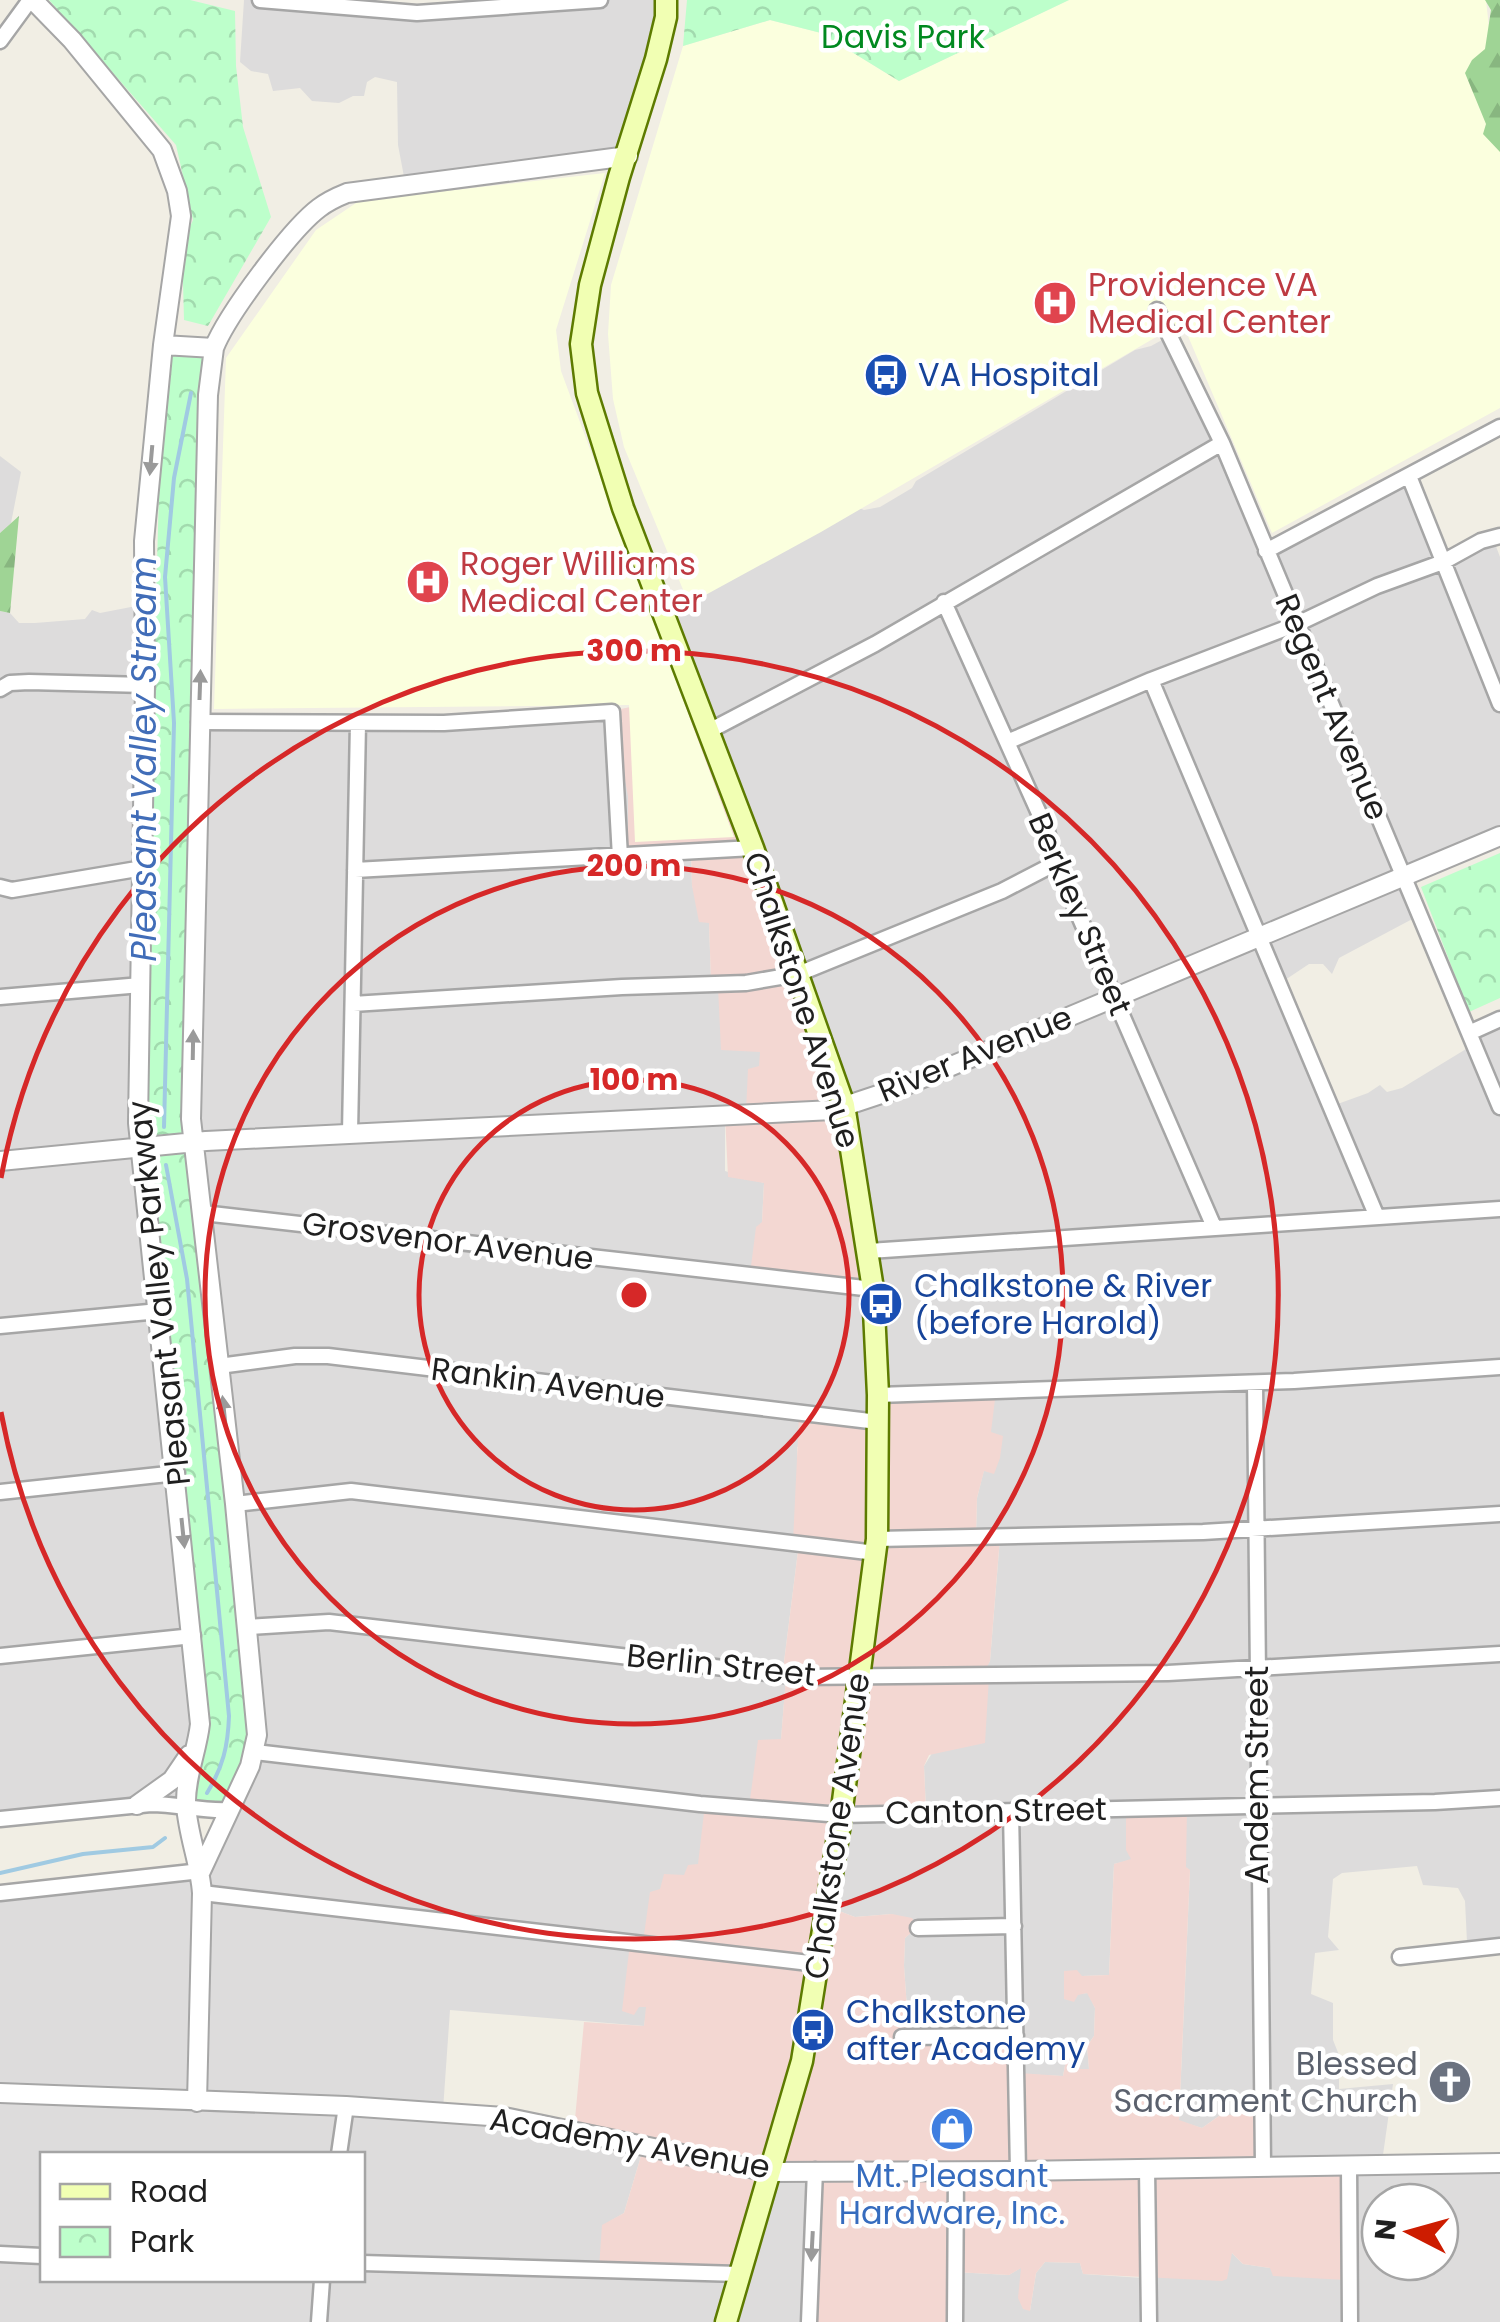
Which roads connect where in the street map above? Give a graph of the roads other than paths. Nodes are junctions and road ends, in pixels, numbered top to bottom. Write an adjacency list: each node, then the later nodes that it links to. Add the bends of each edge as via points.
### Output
1 (31, 0): 6 (street); 9 (street, Pleasant Valley Parkway, via 118,95 170,170 181,216)
2 (260, 0): 5 (street)
3 (600, 0): 5 (street, via 417,12)
4 (666, 0): 7 (main road, Chalkstone Avenue)
5 (338, 2)
6 (0, 41)
7 (628, 156): 10 (street, via 386,186 331,200 298,226); 25 (main road, Chalkstone Avenue, via 584,319 586,393)
8 (1156, 310): 12 (street, Regent Avenue)
9 (163, 344): 10 (street); 20 (street, Pleasant Valley Parkway, one-way to 20, via 144,541)
10 (214, 348): 23 (street, Pleasant Valley Parkway, one-way to 10)
11 (1500, 428): 13 (street)
12 (1222, 443): 15 (street, Regent Avenue); 17 (street)
13 (1409, 476): 15 (street); 16 (street)
14 (1500, 536): 16 (street)
15 (1266, 552): 18 (street, Regent Avenue)
16 (1443, 562): 18 (street); 22 (street)
17 (944, 602): 25 (street); 26 (street, Berkley Street)
18 (1297, 624): 19 (street); 33 (street, Regent Avenue)
19 (1151, 680): 26 (street); 35 (street)
20 (145, 685): 21 (street, via 28,682); 31 (street, Pleasant Valley Parkway)
21 (0, 690)
22 (1500, 704)
23 (199, 722): 24 (street); 46 (street, Pleasant Valley Parkway, one-way to 23)
24 (358, 723): 29 (street, via 612,712); 32 (street)
25 (708, 731): 28 (main road, Chalkstone Avenue)
26 (1007, 742): 30 (street, Berkley Street)
27 (1500, 836): 33 (street, River Avenue)
28 (753, 848): 29 (street); 36 (main road, Chalkstone Avenue)
29 (620, 856): 32 (street)
30 (1056, 863): 36 (street, via 1002,892); 39 (street, Berkley Street)
31 (142, 868): 34 (street); 37 (street, Pleasant Valley Parkway)
32 (355, 870): 40 (street)
33 (1403, 876): 35 (street, River Avenue); 42 (street, Regent Avenue)
34 (0, 887)
35 (1258, 938): 39 (street, River Avenue); 51 (street)
36 (798, 974): 40 (street, via 746,984); 43 (main road, Chalkstone Avenue)
37 (141, 985): 38 (street); 47 (street, Pleasant Valley Parkway)
38 (0, 998)
39 (1114, 998): 43 (street, River Avenue); 52 (street, Berkley Street)
40 (353, 1004): 45 (street)
41 (1500, 1019): 42 (street)
42 (1469, 1034): 44 (street, Regent Avenue)
43 (844, 1105): 45 (street, River Avenue); 53 (main road, Chalkstone Avenue)
44 (1500, 1107)
45 (350, 1133): 46 (street, River Avenue)
46 (193, 1142): 47 (street, River Avenue); 50 (street, Pleasant Valley Parkway)
47 (140, 1148): 48 (street, River Avenue); 55 (street, Pleasant Valley Parkway)
48 (0, 1161)
49 (1500, 1208): 51 (street)
50 (202, 1213): 54 (street, Grosvenor Avenue); 57 (street, Pleasant Valley Parkway)
51 (1377, 1216): 52 (street)
52 (1214, 1227): 53 (street)
53 (869, 1251): 54 (main road, Chalkstone Avenue)
54 (873, 1289): 60 (main road, Chalkstone Avenue)
55 (160, 1311): 56 (street); 62 (street, Pleasant Valley Parkway)
56 (0, 1326)
57 (219, 1366): 61 (street, Rankin Avenue, via 328,1356); 64 (street, Pleasant Valley Parkway, one-way to 57)
58 (1500, 1366): 59 (street)
59 (1255, 1383): 60 (street); 66 (street, Andem Street)
60 (878, 1395): 61 (main road, Chalkstone Avenue)
61 (878, 1422): 67 (main road, Chalkstone Avenue)
62 (177, 1473): 63 (street); 69 (street, Pleasant Valley Parkway, one-way to 69)
63 (0, 1492)
64 (235, 1504): 67 (street, via 351,1492); 68 (street, Pleasant Valley Parkway)
65 (1500, 1514): 66 (street)
66 (1256, 1529): 67 (street); 72 (street, Andem Street)
67 (877, 1546): 73 (main road, Chalkstone Avenue)
68 (248, 1626): 73 (street, Berlin Street, via 329,1622 801,1677); 75 (street, Pleasant Valley Parkway)
69 (192, 1636): 71 (street); 74 (street, Pleasant Valley Parkway)
70 (1500, 1654): 72 (street, Berlin Street)
71 (0, 1656)
72 (1256, 1670): 73 (street, Berlin Street); 79 (street, Andem Street)
73 (858, 1676): 82 (main road, Chalkstone Avenue)
74 (198, 1738): 77 (street, via 172,1780); 78 (street, Pleasant Valley Parkway)
75 (255, 1752): 80 (street, Pleasant Valley Parkway); 82 (street, Canton Street)
76 (1500, 1798): 79 (street, Canton Street)
77 (137, 1806): 78 (street); 83 (street)
78 (186, 1806): 80 (street); 84 (street, Pleasant Valley Parkway)
79 (1258, 1806): 81 (street, Canton Street); 100 (street, Andem Street)
80 (230, 1810): 84 (street, Pleasant Valley Parkway)
81 (1011, 1811): 82 (street, Canton Street); 87 (street)
82 (841, 1815): 91 (main road, Chalkstone Avenue)
83 (0, 1819)
84 (201, 1871): 85 (street); 86 (street)
85 (0, 1892)
86 (202, 1892): 91 (street); 95 (street)
87 (1014, 1926): 88 (street); 92 (street)
88 (918, 1928)
89 (1500, 1946): 90 (street)
90 (1400, 1957)
91 (818, 1964): 104 (main road, Chalkstone Avenue, via 802,2061)
92 (1016, 2036): 93 (street); 103 (street)
93 (902, 2038)
94 (0, 2093): 95 (street, Academy Avenue)
95 (197, 2102): 96 (street, Academy Avenue)
96 (346, 2106): 97 (street); 104 (street, Academy Avenue, via 504,2117)
97 (339, 2152)
98 (1500, 2163): 99 (street, Academy Avenue)
99 (1348, 2166): 100 (street, Academy Avenue); 116 (street)
100 (1263, 2167): 101 (street, Academy Avenue)
101 (1148, 2168): 103 (street, Academy Avenue); 115 (street)
102 (815, 2170): 104 (street, Academy Avenue); 105 (street, Academy Avenue); 113 (street, one-way to 113)
103 (1018, 2171): 105 (street, Academy Avenue)
104 (769, 2172): 109 (main road, Chalkstone Avenue)
105 (956, 2172): 114 (street)
106 (0, 2254): 107 (street)
107 (40, 2256)
108 (365, 2263): 109 (street)
109 (739, 2274): 112 (main road, Chalkstone Avenue)
110 (322, 2282): 111 (street)
111 (319, 2322)
112 (726, 2322)
113 (809, 2322)
114 (955, 2322)
115 (1150, 2322)
116 (1350, 2322)

